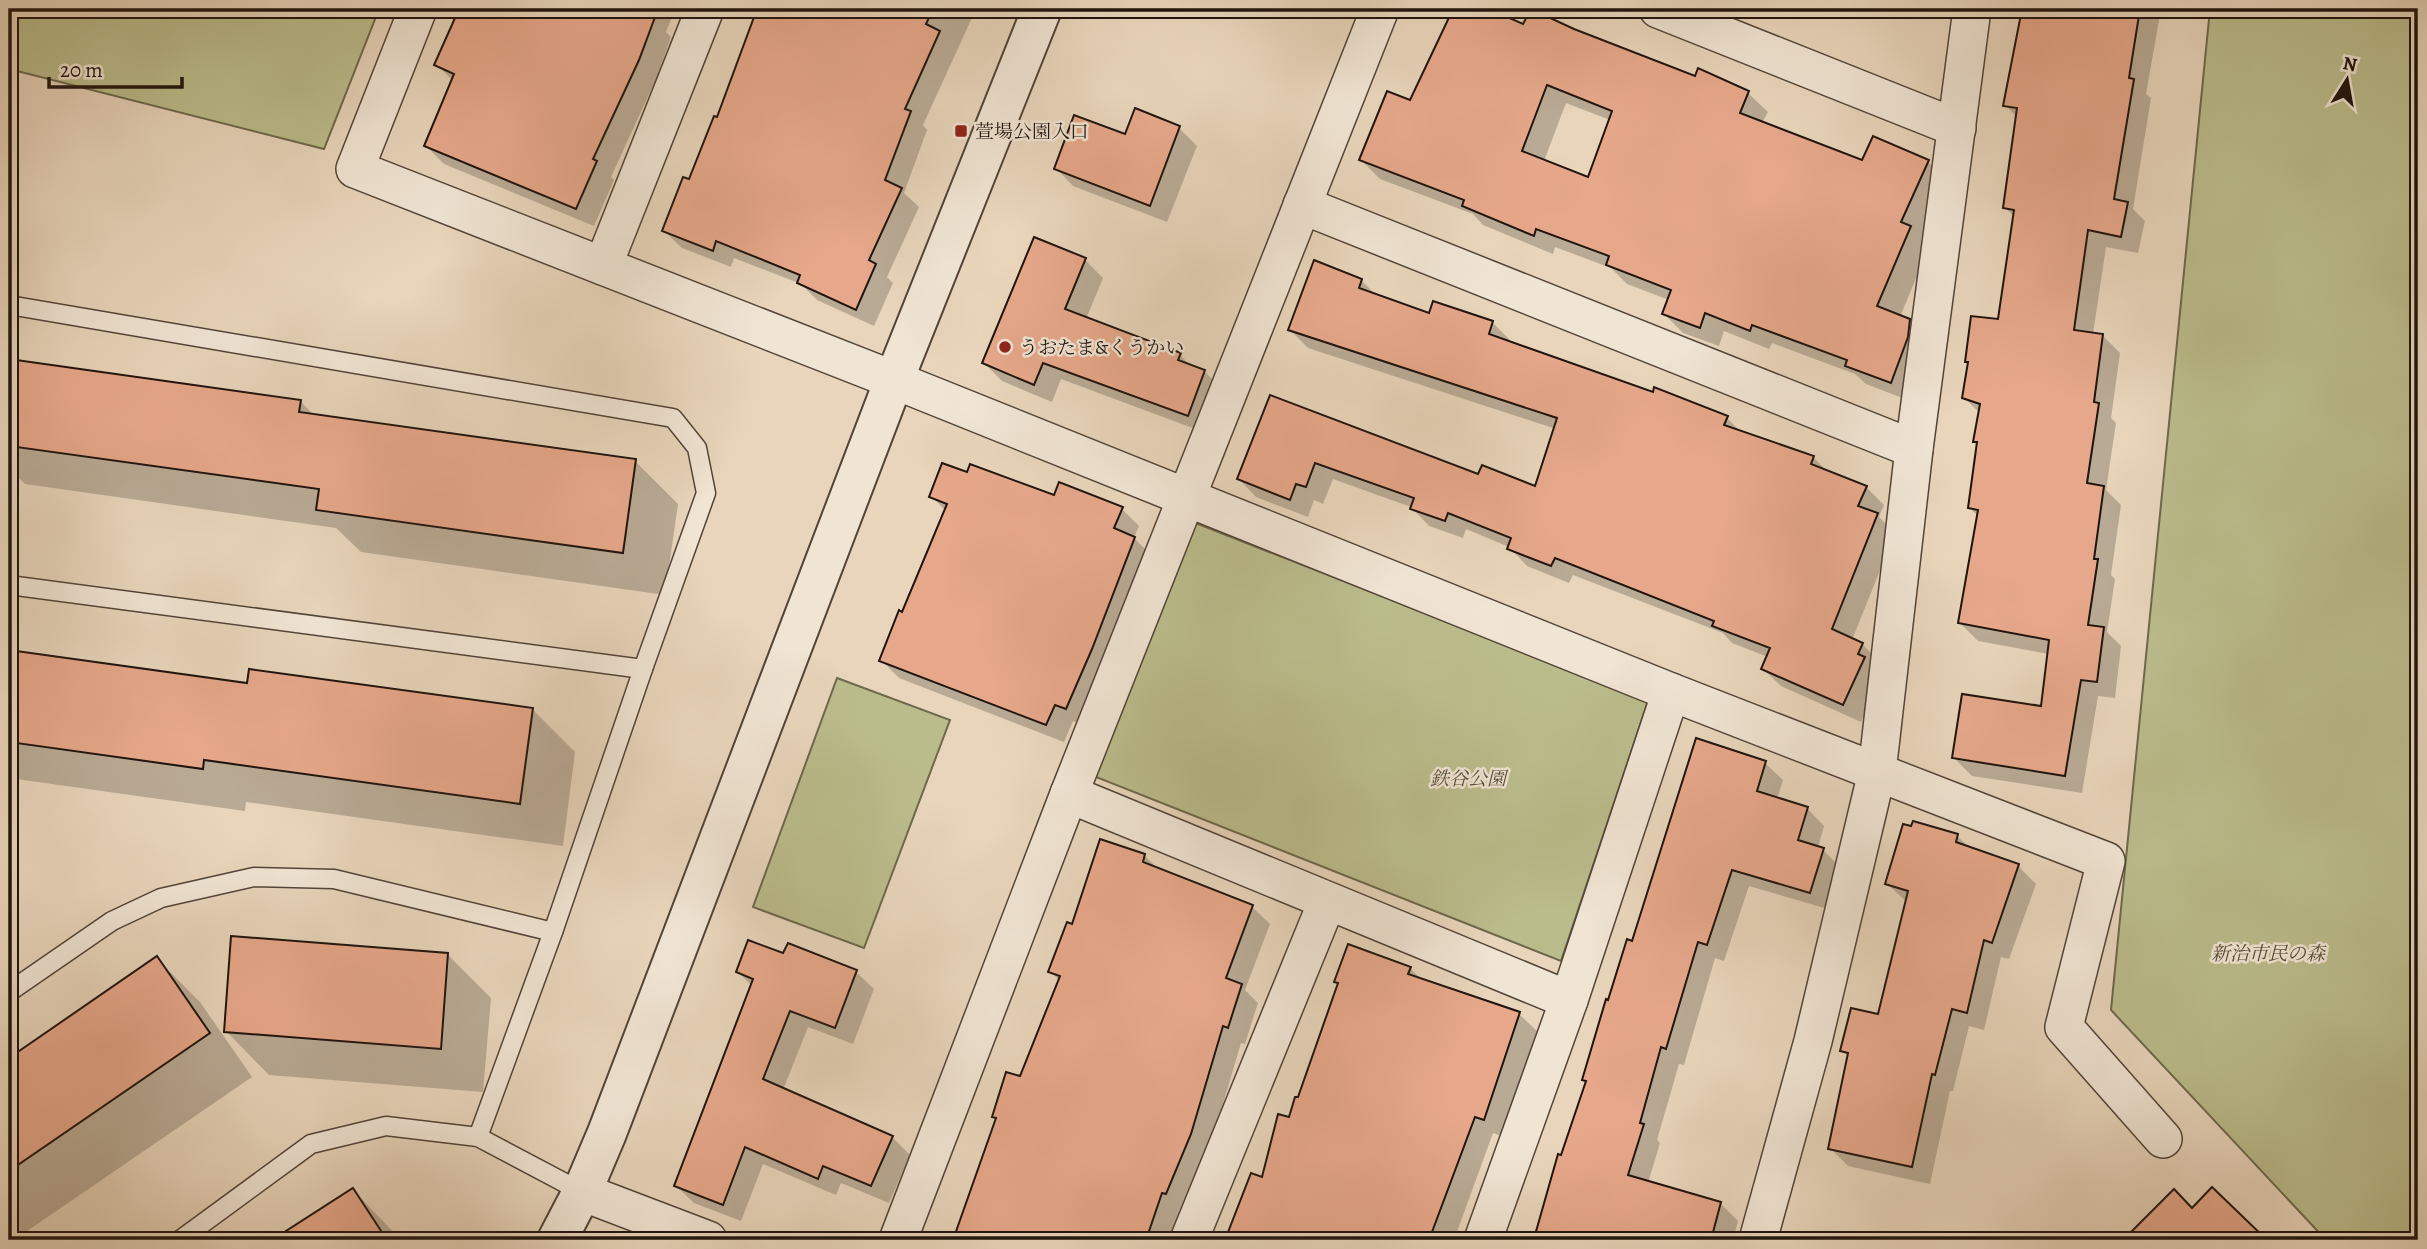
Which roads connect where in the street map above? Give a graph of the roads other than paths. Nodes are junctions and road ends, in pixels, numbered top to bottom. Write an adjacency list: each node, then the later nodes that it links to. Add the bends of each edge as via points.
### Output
1 (418, 9): 9 (street, via 355,169)
2 (705, 9): 9 (street)
3 (1042, 9): 11 (street)
4 (1380, 9): 8 (street)
5 (1658, 9): 7 (street)
6 (1972, 9): 7 (street)
7 (1957, 128): 12 (street)
8 (1302, 205): 12 (street); 13 (street)
9 (603, 266): 11 (street)
10 (9, 305): 15 (lane, via 673,418 697,448 706,493)
11 (894, 380): 13 (street); 25 (street)
12 (1914, 449): 17 (street)
13 (1186, 497): 16 (street); 18 (street)
14 (9, 586): 15 (lane)
15 (643, 668): 20 (lane)
16 (1671, 692): 17 (street); 22 (street)
17 (1877, 772): 24 (street, via 2106,862 2064,1027); 32 (street)
18 (1069, 794): 19 (street); 29 (street)
19 (1327, 902): 22 (street); 30 (street)
20 (553, 932): 21 (lane, via 334,879 254,877 161,898 112,921); 23 (lane)
21 (9, 992)
22 (1569, 1000): 31 (street)
23 (478, 1137): 25 (lane); 26 (lane, via 386,1126 311,1143)
24 (2163, 1139)
25 (582, 1192): 27 (street); 28 (street)
26 (180, 1240)
27 (557, 1240)
28 (708, 1240)
29 (898, 1240)
30 (1189, 1240)
31 (1483, 1240)
32 (1758, 1240)

